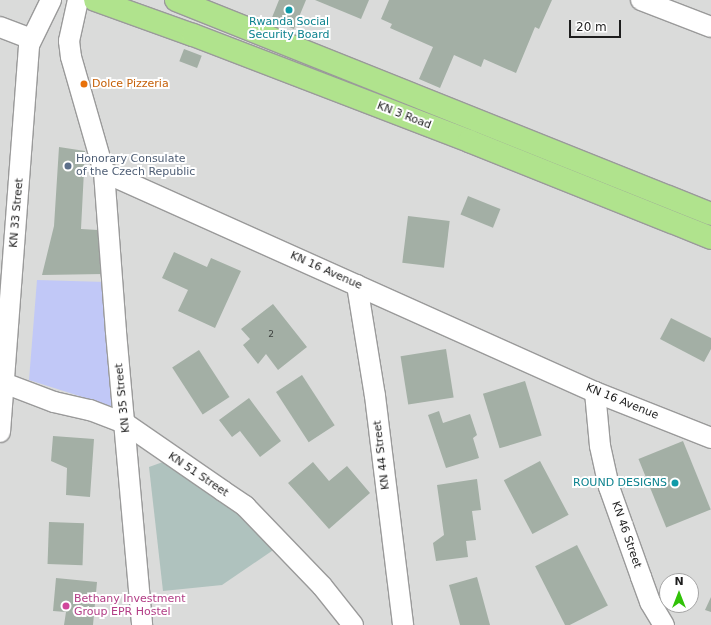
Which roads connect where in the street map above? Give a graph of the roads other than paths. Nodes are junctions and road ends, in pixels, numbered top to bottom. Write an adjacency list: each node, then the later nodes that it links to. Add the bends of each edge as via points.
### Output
1 (51, 0): 8 (street, KN 33 Street)
2 (78, 0): 9 (street, via 69,41 70,56)
3 (95, 0): 11 (highway, KN 3 Road, via 462,138)
4 (176, 0): 10 (highway, KN 3 Road)
5 (641, 0): 7 (street)
6 (0, 27): 8 (street)
7 (711, 27)
8 (31, 39): 13 (street, KN 33 Street)
9 (104, 172): 12 (street, KN 16 Avenue); 15 (street, KN 35 Street)
10 (711, 214)
11 (711, 238)
12 (358, 285): 14 (street, KN 16 Avenue); 20 (street, KN 44 Street, via 375,396)
13 (4, 383): 15 (street, KN 51 Street, via 54,402 90,410); 16 (street, KN 33 Street)
14 (595, 392): 17 (street, KN 16 Avenue); 21 (street, KN 46 Street, via 600,446 609,487 643,584)
15 (126, 424): 18 (street, KN 35 Street); 19 (street, KN 51 Street, via 245,506 322,586)
16 (0, 432)
17 (711, 438)
18 (142, 625)
19 (353, 625)
20 (403, 625)
21 (664, 625)

